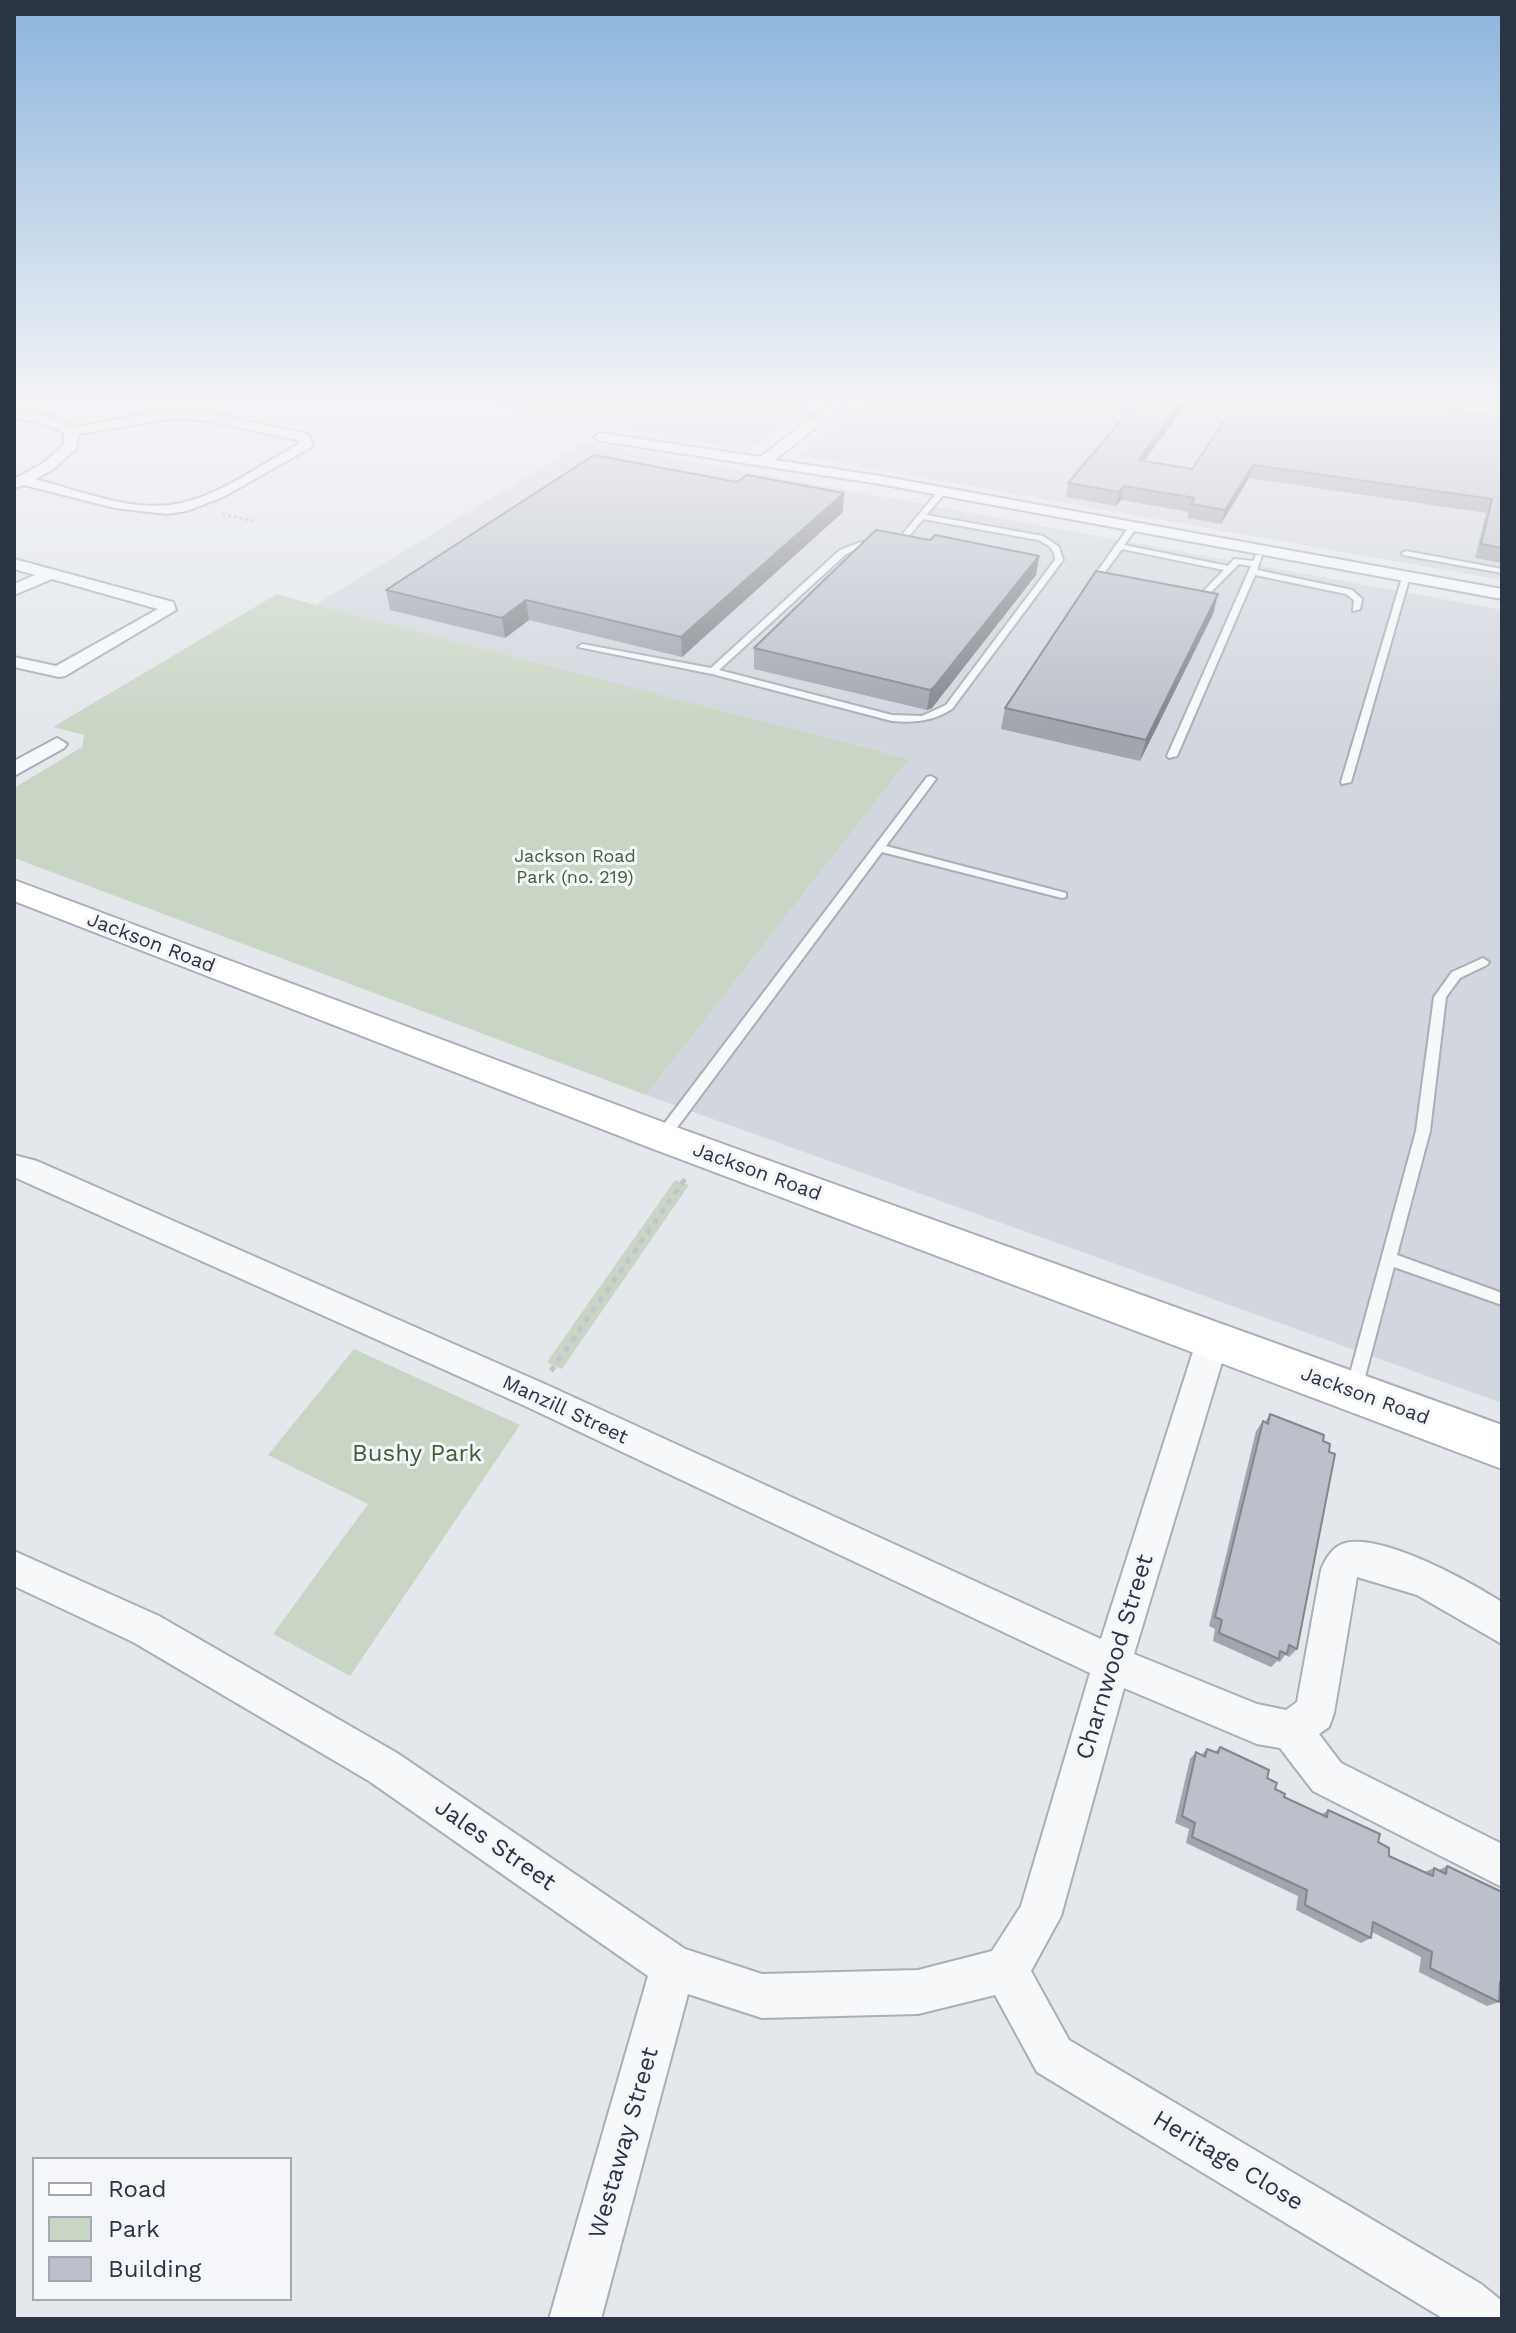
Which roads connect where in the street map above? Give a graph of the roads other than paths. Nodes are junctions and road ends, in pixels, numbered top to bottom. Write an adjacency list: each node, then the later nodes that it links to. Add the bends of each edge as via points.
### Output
1 (139, 508): 2 (street)
2 (178, 508)
3 (926, 508): 5 (lane)
4 (1035, 508): 6 (street)
5 (923, 517): 23 (lane, via 903,538 843,552); 23 (lane, via 1040,538 1060,551 1059,560 949,707 925,719 892,718)
6 (1134, 526): 7 (lane); 8 (street)
7 (1119, 546): 12 (lane); 17 (lane, via 1096,579)
8 (1240, 553): 10 (street); 12 (lane)
9 (1406, 553): 13 (lane)
10 (1257, 562): 15 (street); 20 (lane, via 1349,592 1358,599); 25 (lane)
11 (14, 564): 14 (street)
12 (1230, 569): 19 (lane)
13 (1502, 571)
14 (51, 574): 16 (street); 22 (street, via 168,610 59,672)
15 (1406, 576): 18 (street); 28 (lane)
16 (14, 590)
17 (1111, 591)
18 (1502, 594)
19 (1190, 605)
20 (1356, 609)
21 (582, 647): 23 (lane)
22 (14, 662)
23 (713, 671)
24 (57, 744): 26 (street)
25 (1172, 756)
26 (14, 770)
27 (931, 779): 29 (lane)
28 (1346, 782)
29 (879, 848): 31 (lane); 33 (lane)
30 (14, 890): 33 (street, Jackson Road)
31 (1062, 895)
32 (1483, 962): 35 (lane, via 1456,975 1440,997 1423,1131)
33 (662, 1137): 37 (street, Jackson Road)
34 (14, 1166): 42 (street, Manzill Street, via 535,1395)
35 (1390, 1259): 36 (lane); 38 (lane)
36 (1502, 1299)
37 (1213, 1339): 38 (street, Jackson Road); 42 (street, Charnwood Street)
38 (1353, 1392): 39 (street, Jackson Road)
39 (1502, 1447)
40 (14, 1568): 45 (street, Jales Street, via 146,1629 383,1767)
41 (1502, 1625): 43 (street, via 1474,1603 1372,1561 1350,1559 1339,1570 1315,1713)
42 (1112, 1664): 43 (street, Manzill Street, via 1257,1724); 46 (street, Charnwood Street, via 1040,1916)
43 (1291, 1731): 44 (street, via 1327,1777)
44 (1502, 1866)
45 (673, 1967): 46 (street, Jales Street, via 762,1996 918,1992); 47 (street, Westaway Street)
46 (1006, 1970): 48 (street, Heritage Close, via 1053,2056)
47 (575, 2319)
48 (1484, 2319)

